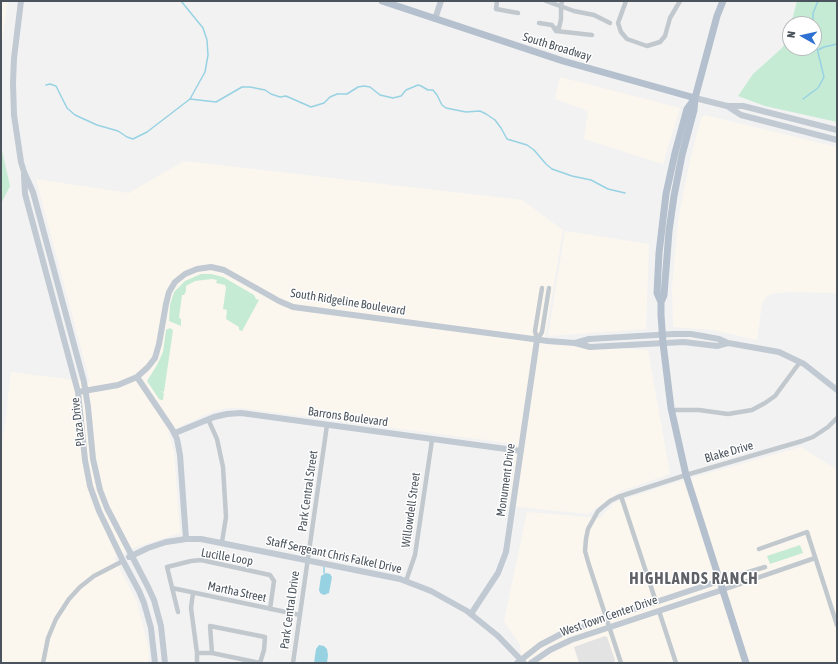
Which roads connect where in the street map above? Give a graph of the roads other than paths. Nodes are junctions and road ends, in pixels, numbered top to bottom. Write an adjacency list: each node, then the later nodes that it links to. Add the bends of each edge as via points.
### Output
1 (21, 1): 20 (street, Plaza Drive, via 14,58 13,100)
2 (382, 1): 11 (main road, South Broadway)
3 (442, 1): 11 (street)
4 (497, 1): 10 (street, via 496,9)
5 (546, 1): 9 (street)
6 (626, 1): 7 (street, via 618,23 621,32 627,39 647,46 660,42 665,36 670,18)
7 (680, 1)
8 (724, 1): 16 (main road, via 717,16)
9 (562, 3): 13 (street, via 574,11 594,15); 14 (street, via 559,28)
10 (518, 13)
11 (435, 19): 16 (main road, South Broadway, via 564,61)
12 (538, 23): 14 (street)
13 (610, 23)
14 (554, 28): 15 (street)
15 (592, 35)
16 (695, 98): 17 (street, South Broadway); 25 (main road, via 674,196 667,246 664,295 661,302)
17 (727, 106): 18 (street, South Broadway, via 743,106); 19 (street, South Broadway, via 741,115)
18 (837, 130)
19 (837, 140)
20 (24, 172): 21 (street, Plaza Drive, via 25,194); 22 (street, Plaza Drive)
21 (37, 240): 22 (street, via 41,242 48,268 50,271); 34 (street, Plaza Drive)
22 (54, 270): 33 (street, Plaza Drive)
23 (542, 288): 26 (street, Monument Drive, via 535,331)
24 (549, 288): 26 (street, Monument Drive, via 542,332)
25 (662, 335): 27 (street, South Ridgeline Boulevard, via 589,339); 28 (main road); 29 (street, South Ridgeline Boulevard, via 691,334)
26 (537, 340): 27 (street, South Ridgeline Boulevard); 31 (street, South Ridgeline Boulevard, via 293,307 224,270 211,267 185,274 175,282 166,304 160,344 155,358); 41 (street, Monument Drive)
27 (575, 343): 28 (street, South Ridgeline Boulevard, via 590,348)
28 (663, 343): 29 (street, South Ridgeline Boulevard, via 684,342 717,346); 35 (main road)
29 (728, 343): 30 (street, via 778,352)
30 (800, 362): 32 (street); 35 (street, via 775,396 756,408 728,414)
31 (136, 377): 33 (street, South Ridgeline Boulevard, via 118,386); 39 (street)
32 (837, 390)
33 (86, 391): 34 (street, South Ridgeline Boulevard); 47 (street, Plaza Drive, via 93,459 100,490)
34 (78, 392): 50 (street, Plaza Drive, via 90,486 99,512)
35 (671, 410): 42 (main road)
36 (837, 418): 42 (street, Blake Drive, via 828,427 802,441)
37 (208, 419): 38 (street, Barrons Boulevard, via 241,413); 39 (street, Barrons Boulevard); 45 (street, via 218,441 223,467 226,517)
38 (327, 425): 40 (street, Barrons Boulevard); 49 (street, Park Central Street)
39 (175, 433): 44 (street, via 180,455)
40 (432, 440): 41 (street, Barrons Boulevard); 52 (street, Willowdell Street, via 415,556)
41 (521, 452): 61 (street, Monument Drive, via 504,558 493,581)
42 (686, 475): 43 (street, Blake Drive); 53 (main road)
43 (621, 496): 57 (street); 63 (street, Blake Drive, via 598,511 588,529 585,545)
44 (186, 539): 45 (street, Staff Sergeant Chris Falkel Drive); 47 (street, Staff Sergeant Chris Falkel Drive, via 159,544)
45 (222, 542): 49 (street, Staff Sergeant Chris Falkel Drive)
46 (759, 549): 48 (street, via 807,532)
47 (132, 556): 50 (street, Staff Sergeant Chris Falkel Drive); 71 (street, Plaza Drive, via 158,612)
48 (815, 558): 55 (street); 64 (street)
49 (307, 560): 52 (street, Staff Sergeant Chris Falkel Drive); 62 (street, Park Central Drive)
50 (123, 561): 69 (street, via 94,576 69,600 56,619 48,638); 70 (street, Plaza Drive, via 146,609)
51 (765, 567): 53 (street)
52 (406, 581): 61 (street, Staff Sergeant Chris Falkel Drive, via 435,593)
53 (719, 581): 55 (main road); 57 (street, West Town Center Drive)
54 (172, 588): 56 (street); 58 (street, Lucille Loop, via 167,567 201,560 270,575 274,581); 60 (street, Lucille Loop)
55 (722, 590): 59 (street, West Town Center Drive); 77 (main road)
56 (193, 592): 58 (street, Martha Street); 66 (street, Martha Street, via 191,608)
57 (656, 602): 63 (street, West Town Center Drive)
58 (270, 609): 62 (street, Martha Street)
59 (659, 611): 65 (street, West Town Center Drive); 76 (street)
60 (178, 612)
61 (471, 614): 68 (street, Staff Sergeant Chris Falkel Drive, via 498,636)
62 (300, 615): 73 (street, Park Central Drive)
63 (606, 618): 65 (street, Blake Drive); 68 (street, West Town Center Drive, via 555,637 540,645)
64 (837, 625)
65 (609, 627): 74 (street, West Town Center Drive, via 560,645); 75 (street, Blake Drive)
66 (197, 653): 67 (street); 72 (street, Martha Street)
67 (212, 653): 67 (street, via 260,663 265,637 210,626)
68 (521, 662)
69 (43, 663)
70 (155, 663)
71 (165, 663)
72 (197, 663)
73 (293, 663)
74 (531, 663)
75 (621, 663)
76 (676, 663)
77 (746, 663)

